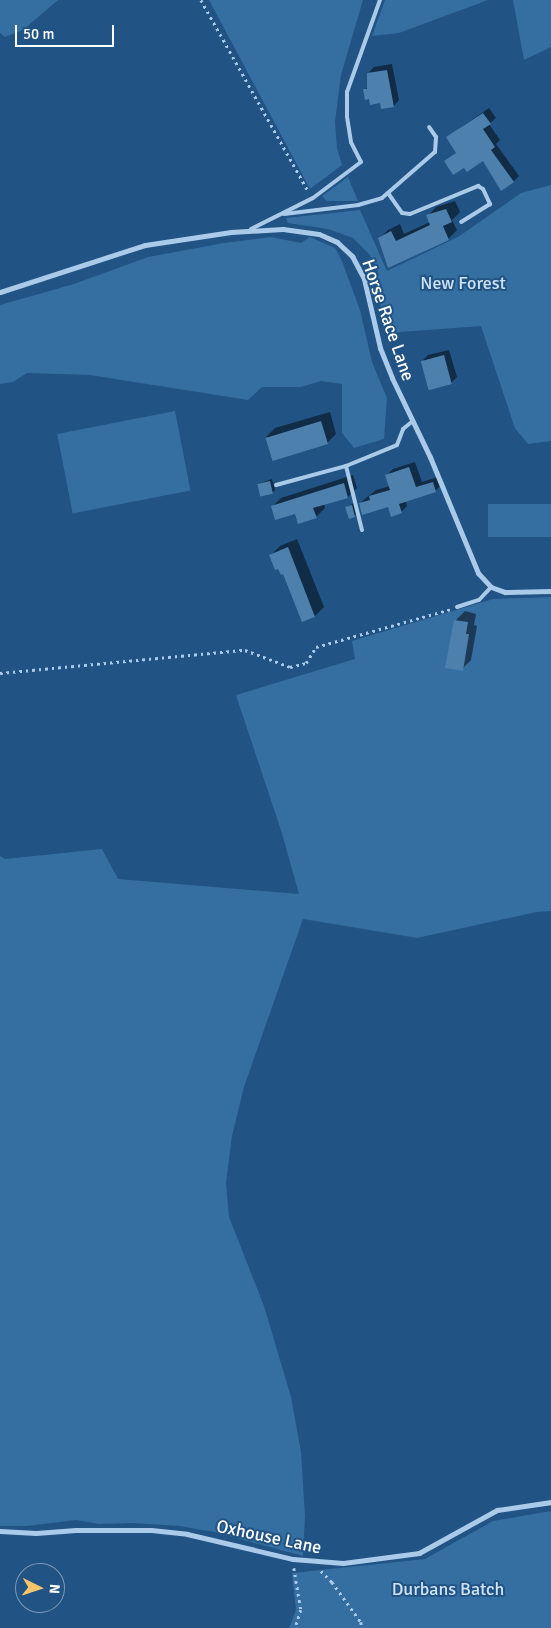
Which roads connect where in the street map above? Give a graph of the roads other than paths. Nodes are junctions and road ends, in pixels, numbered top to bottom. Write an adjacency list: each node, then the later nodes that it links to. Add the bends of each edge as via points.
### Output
1 (380, 0): 4 (lane, via 347,92 351,142 361,162 313,198)
2 (429, 127): 3 (lane, via 436,137 435,152)
3 (388, 193): 4 (lane, via 358,205); 5 (lane, via 402,213 410,214 478,186 488,196 490,204)
4 (279, 214): 6 (lane)
5 (460, 222)
6 (251, 230): 7 (street, Horse Race Lane, via 145,245); 8 (street, Horse Race Lane, via 283,229 319,234 337,242 352,256 364,279 380,348)
7 (0, 292)
8 (413, 421): 9 (lane, via 403,429 397,445); 12 (street, Horse Race Lane, via 478,573)
9 (346, 466): 10 (lane); 11 (lane)
10 (276, 485)
11 (362, 530)
12 (491, 587): 13 (street, via 506,592); 14 (lane, via 479,600)
13 (551, 591)
14 (457, 607)
15 (551, 1502): 16 (street, Oxhouse Lane, via 497,1510 419,1553 343,1563 293,1559 187,1534 151,1530)
16 (0, 1531)

